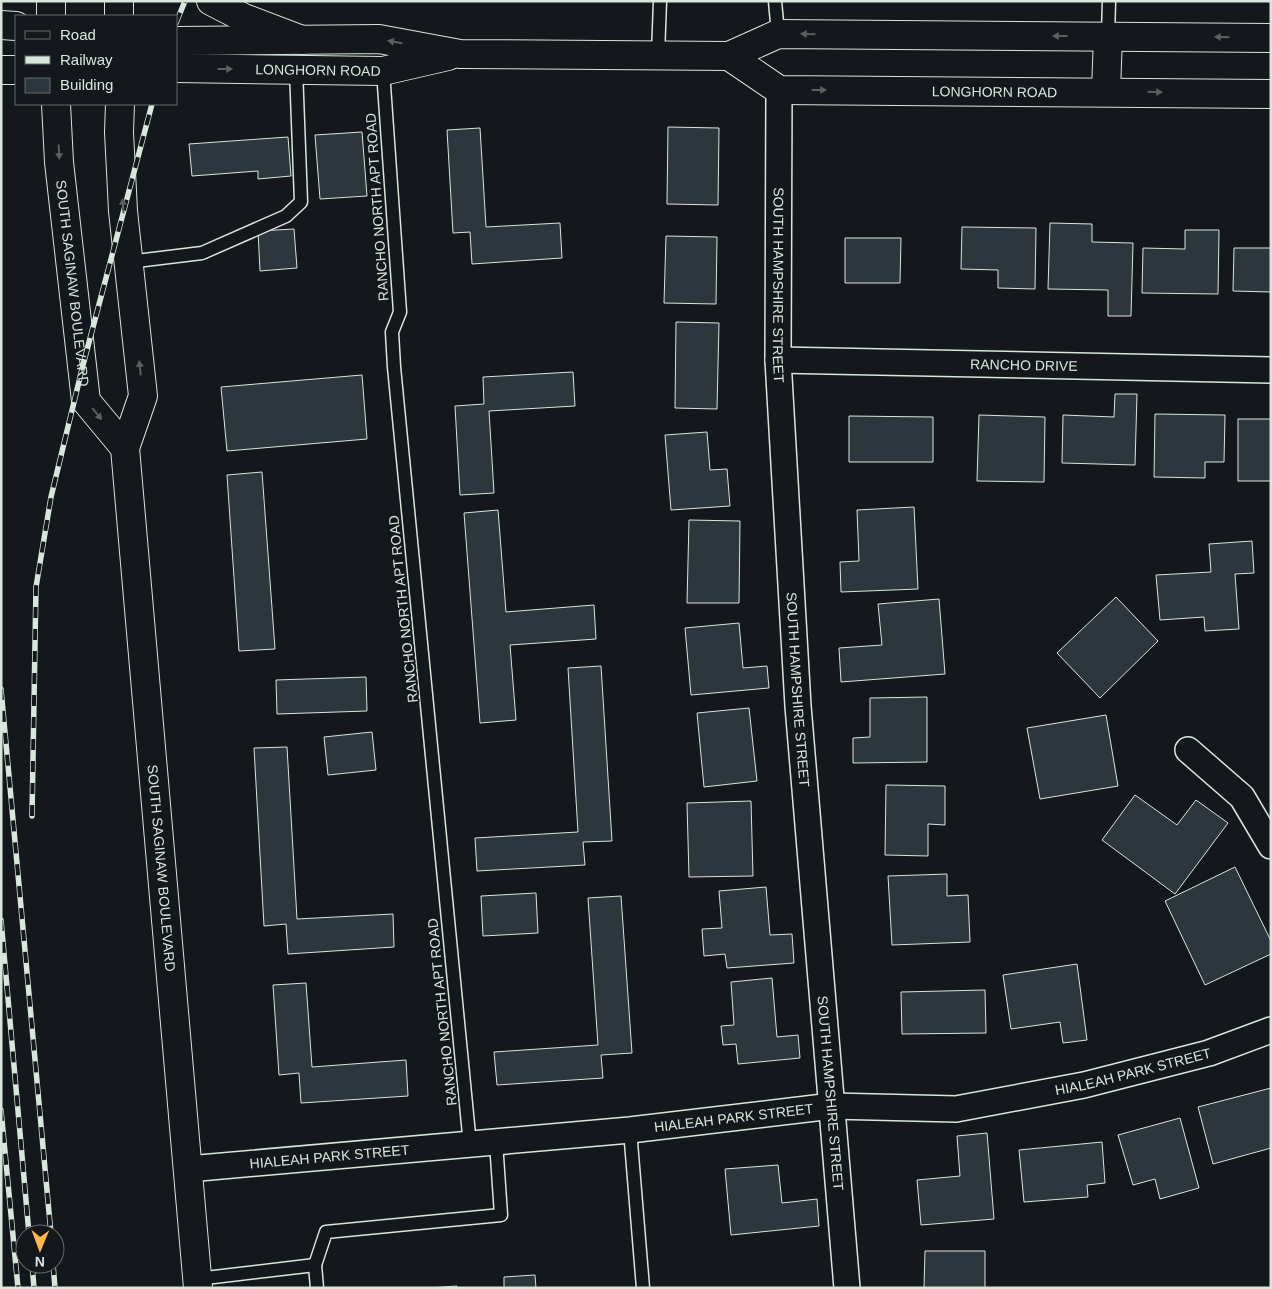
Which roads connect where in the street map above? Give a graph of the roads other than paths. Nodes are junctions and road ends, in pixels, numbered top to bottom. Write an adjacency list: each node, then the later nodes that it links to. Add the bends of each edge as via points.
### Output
1 (51, 1): 7 (main road)
2 (119, 1): 8 (main road)
3 (211, 1): 14 (main road, via 244,18)
4 (660, 1): 17 (lane)
5 (775, 1): 11 (lane)
6 (1110, 1): 12 (lane)
7 (51, 15)
8 (119, 15)
9 (1, 25): 10 (main road)
10 (15, 26)
11 (778, 34): 12 (main road, LONGHORN ROAD, one-way to 11); 18 (main road, LONGHORN ROAD)
12 (1108, 36): 13 (main road, LONGHORN ROAD, one-way to 12); 25 (main road)
13 (1271, 38)
14 (302, 40): 15 (main road, LONGHORN ROAD); 16 (main road, LONGHORN ROAD, one-way to 14, via 379,39)
15 (178, 41)
16 (460, 54): 17 (main road, LONGHORN ROAD); 23 (main road, LONGHORN ROAD)
17 (658, 55): 18 (main road, LONGHORN ROAD)
18 (728, 56): 24 (main road)
19 (178, 68): 20 (main road, LONGHORN ROAD, one-way to 20)
20 (296, 69): 23 (main road, LONGHORN ROAD); 29 (lane, via 302,202 286,216 202,253)
21 (1, 70): 22 (main road)
22 (15, 70)
23 (384, 71): 39 (lane, RANCHO NORTH APT ROAD, via 400,312 392,332 394,367)
24 (779, 90): 25 (main road, LONGHORN ROAD, one-way to 25); 30 (street, SOUTH HAMPSHIRE STREET)
25 (1106, 91): 26 (main road, LONGHORN ROAD, one-way to 26)
26 (1271, 94)
27 (56, 105): 32 (main road, SOUTH SAGINAW BOULEVARD, one-way to 32, via 59,162 86,401)
28 (120, 105): 29 (main road, SOUTH SAGINAW BOULEVARD, one-way to 28)
29 (128, 262): 32 (main road, SOUTH SAGINAW BOULEVARD, one-way to 29, via 143,396)
30 (778, 360): 31 (street, RANCHO DRIVE); 36 (street, SOUTH HAMPSHIRE STREET, via 798,706)
31 (1271, 370)
32 (125, 448): 40 (main road, SOUTH SAGINAW BOULEVARD)
33 (1188, 750): 34 (street, via 1242,797)
34 (1271, 846)
35 (1271, 1030): 36 (street, HIALEAH PARK STREET, via 1209,1053 1084,1086 956,1109)
36 (832, 1106): 37 (street, HIALEAH PARK STREET); 45 (street, SOUTH HAMPSHIRE STREET)
37 (630, 1130): 38 (street, HIALEAH PARK STREET); 44 (lane)
38 (496, 1142): 39 (street, HIALEAH PARK STREET); 41 (lane, via 501,1215 326,1232)
39 (470, 1145): 40 (street, HIALEAH PARK STREET)
40 (188, 1170): 42 (main road, SOUTH SAGINAW BOULEVARD)
41 (315, 1265): 42 (lane); 43 (lane)
42 (198, 1284)
43 (317, 1288)
44 (643, 1288)
45 (846, 1288)

